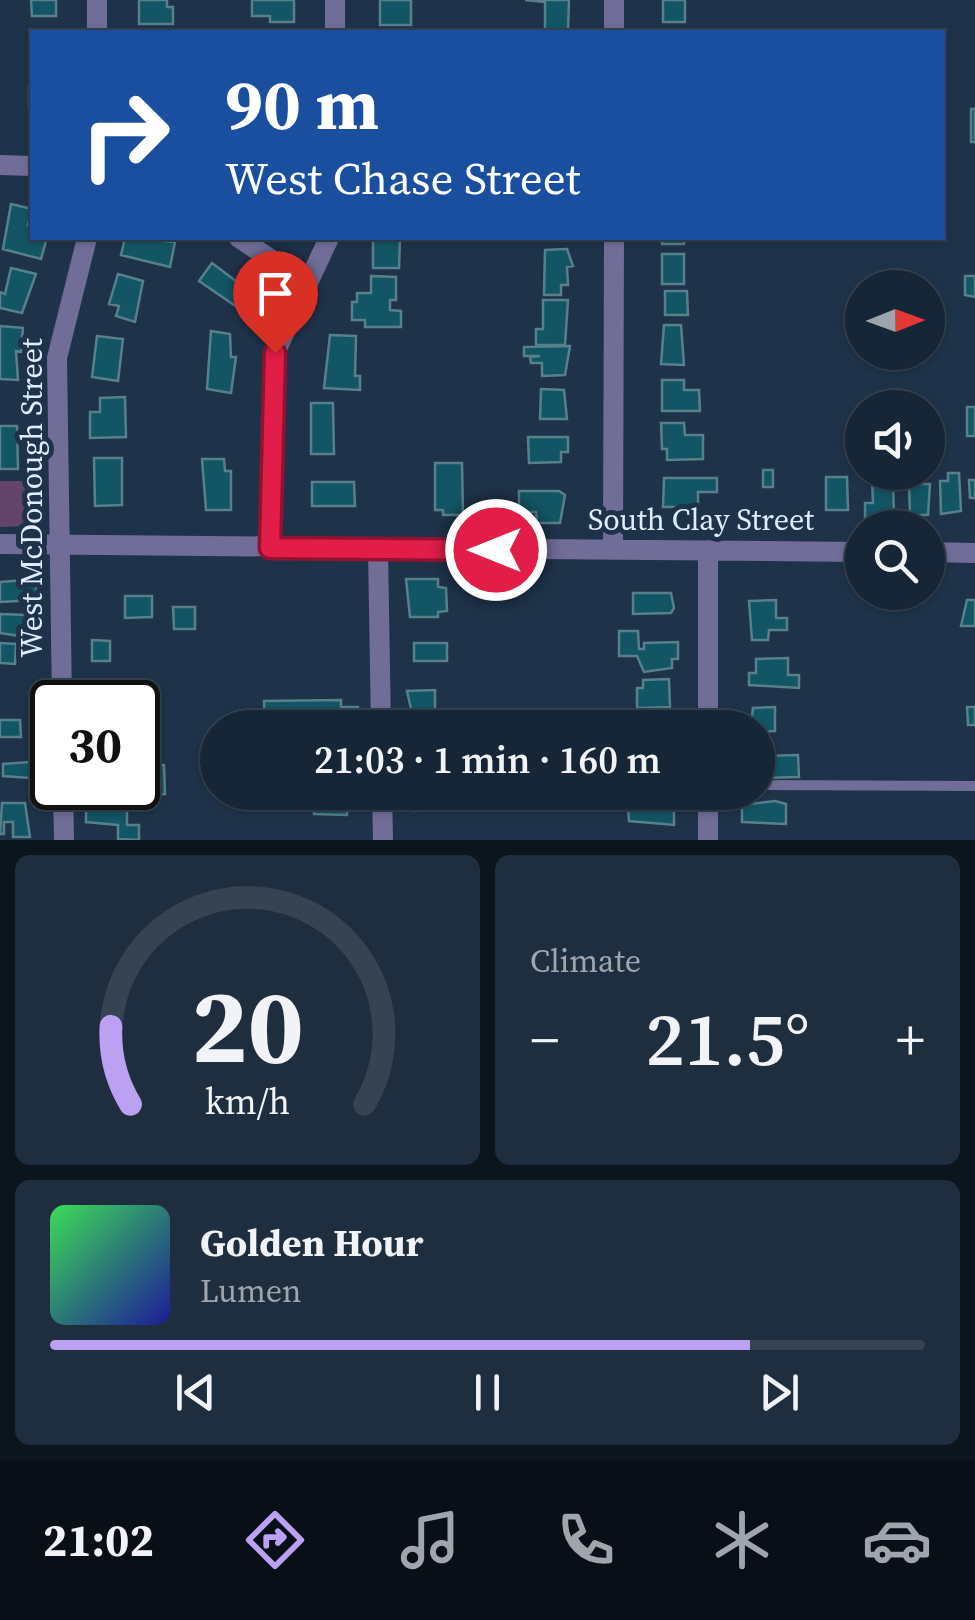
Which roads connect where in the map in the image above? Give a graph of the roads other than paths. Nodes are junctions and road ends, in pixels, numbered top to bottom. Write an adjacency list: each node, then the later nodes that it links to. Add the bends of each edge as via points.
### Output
1 (97, 0): 4 (street)
2 (335, 0): 5 (street)
3 (614, 0): 6 (street)
4 (97, 30)
5 (335, 30)
6 (614, 30)
7 (0, 165): 8 (street)
8 (30, 166)
9 (86, 240): 15 (street, West McDonough Street, via 57,358)
10 (243, 240): 13 (street)
11 (328, 240): 13 (street)
12 (614, 240): 18 (street)
13 (308, 284): 16 (street, via 275,353)
14 (0, 544): 15 (street, South Clay Street)
15 (60, 544): 16 (street, South Clay Street); 23 (street, West McDonough Street)
16 (270, 548): 17 (street, South Clay Street)
17 (378, 550): 18 (street, South Clay Street); 24 (street)
18 (614, 550): 19 (street, South Clay Street)
19 (708, 550): 20 (street, South Clay Street); 25 (street)
20 (845, 552)
21 (945, 552): 22 (street)
22 (975, 553)
23 (62, 680)
24 (381, 710)
25 (708, 710)
26 (775, 785): 27 (lane)
27 (975, 786)
28 (63, 810): 31 (street)
29 (382, 810): 32 (street)
30 (708, 810): 33 (street)
31 (64, 840)
32 (383, 840)
33 (708, 840)

